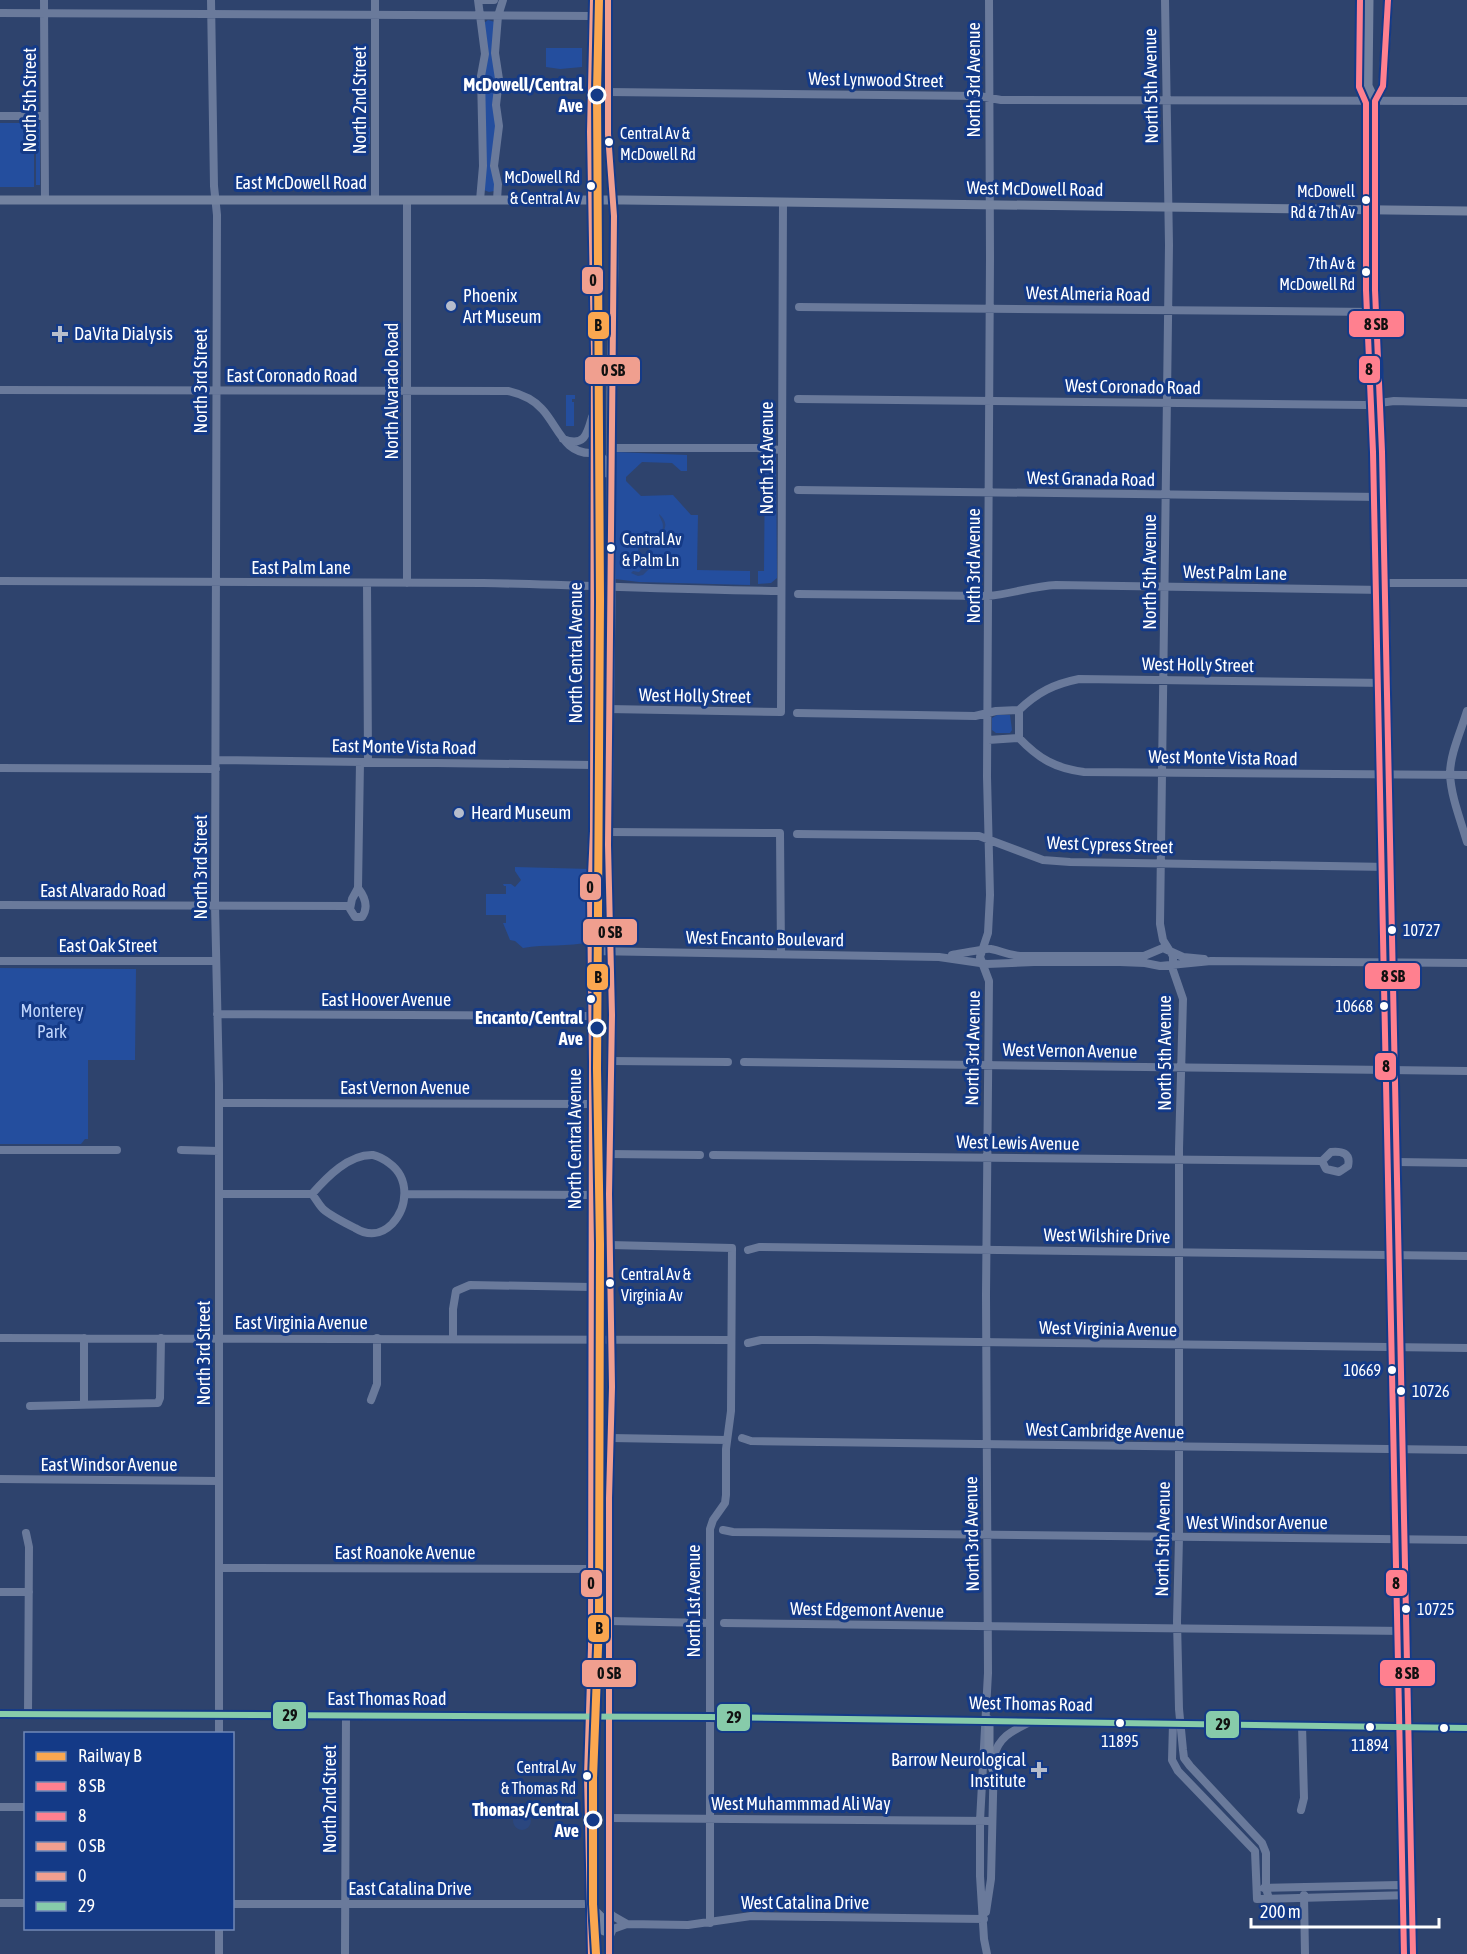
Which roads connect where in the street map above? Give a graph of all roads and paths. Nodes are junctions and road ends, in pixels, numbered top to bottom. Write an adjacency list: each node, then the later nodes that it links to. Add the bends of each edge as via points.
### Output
1 (45, 0): 15 (street, North 5th Street)
2 (211, 0): 16 (street, North 3rd Street)
3 (375, 0): 17 (street, North 2nd Street)
4 (478, 0): 18 (street)
5 (484, 0): 6 (street)
6 (494, 0)
7 (503, 0): 19 (street)
8 (593, 0): 20 (main road, North Central Avenue)
9 (608, 0): 21 (main road, North Central Avenue)
10 (989, 0): 22 (street, North 3rd Avenue)
11 (1165, 0): 23 (street, North 5th Avenue)
12 (1369, 0): 24 (main road, via 1368,86)
13 (1388, 0): 24 (main road, via 1383,86)
14 (0, 13): 15 (street)
15 (45, 14): 16 (street); 27 (street, North 5th Street)
16 (211, 15): 17 (street); 28 (street, North 3rd Street)
17 (375, 15): 18 (street); 31 (street, North 2nd Street)
18 (480, 16): 19 (street); 33 (street, via 485,54 481,76)
19 (498, 16): 20 (street); 34 (street, via 495,53 499,126 494,166)
20 (592, 16): 35 (main road, North Central Avenue)
21 (608, 92): 22 (street, West Lynwood Street); 36 (main road, North Central Avenue)
22 (989, 98): 23 (street, West Lynwood Street); 38 (street, North 3rd Avenue)
23 (1166, 100): 24 (street, West Lynwood Street); 39 (street, North 5th Avenue)
24 (1375, 101): 25 (street, West Lynwood Street); 40 (main road)
25 (1467, 101)
26 (0, 116): 27 (street)
27 (44, 116): 30 (street, North 5th Street)
28 (215, 199): 30 (main road, East McDowell Road); 31 (main road, East McDowell Road); 47 (street, North 3rd Street)
29 (0, 200): 30 (main road, East McDowell Road)
30 (45, 200)
31 (375, 200): 32 (main road, East McDowell Road)
32 (407, 200): 33 (main road, East McDowell Road); 48 (street, North Alvarado Road)
33 (480, 200): 34 (main road, East McDowell Road)
34 (497, 200): 35 (main road, East McDowell Road)
35 (591, 200): 36 (main road, East McDowell Road); 54 (main road, North Central Avenue)
36 (607, 200): 37 (main road, West McDowell Road); 56 (main road, North Central Avenue, via 614,216)
37 (783, 203): 38 (main road, West McDowell Road); 57 (street, North 1st Avenue)
38 (990, 206): 39 (main road, West McDowell Road); 43 (street, North 3rd Avenue)
39 (1168, 207): 40 (main road, West McDowell Road); 44 (street, North 5th Avenue)
40 (1374, 211): 41 (main road, West McDowell Road); 45 (main road)
41 (1467, 212)
42 (799, 307): 43 (street, West Almeria Road)
43 (990, 308): 44 (street, West Almeria Road); 50 (street, North 3rd Avenue)
44 (1167, 310): 45 (street, West Almeria Road); 51 (street, North 5th Avenue)
45 (1376, 312): 52 (main road)
46 (0, 390): 47 (street, East Coronado Road)
47 (216, 390): 48 (street, East Coronado Road); 65 (street, North 3rd Street)
48 (407, 391): 55 (street, East Coronado Road, via 519,394 541,407); 67 (street, North Alvarado Road)
49 (798, 399): 50 (street, West Coronado Road)
50 (989, 400): 51 (street, West Coronado Road); 60 (street, North 3rd Avenue)
51 (1166, 403): 52 (street, West Coronado Road); 61 (street, North 5th Avenue)
52 (1381, 403): 53 (street, West Coronado Road); 62 (main road)
53 (1467, 403)
54 (594, 413): 55 (street, via 582,440); 58 (main road, North Central Avenue)
55 (563, 439): 58 (street, East Coronado Road, via 576,450)
56 (611, 448): 57 (street); 63 (main road, North Central Avenue)
57 (782, 450): 72 (street, North 1st Avenue)
58 (593, 453): 63 (main road, via 599,454 607,466); 69 (main road, North Central Avenue)
59 (798, 490): 60 (street, West Granada Road)
60 (989, 492): 61 (street, West Granada Road); 74 (street, North 3rd Avenue)
61 (1166, 495): 62 (street, West Granada Road); 71 (street, North 5th Avenue)
62 (1383, 497): 70 (main road)
63 (611, 523): 69 (main road, North Central Avenue)
64 (0, 581): 65 (street, East Palm Lane)
65 (216, 582): 66 (street, East Palm Lane); 85 (street, North 3rd Street)
66 (367, 583): 67 (street, East Palm Lane); 86 (street)
67 (407, 583): 69 (street, East Palm Lane)
68 (1467, 584): 70 (street, West Palm Lane)
69 (602, 587): 72 (street); 77 (main road, North Central Avenue); 87 (main road, North Central Avenue)
70 (1384, 587): 71 (street, West Palm Lane); 76 (main road)
71 (1166, 588): 74 (street, West Palm Lane, via 1056,585); 75 (street, North 5th Avenue)
72 (781, 591): 80 (street, North 1st Avenue)
73 (798, 594): 74 (street, West Palm Lane)
74 (988, 596): 82 (street, North 3rd Avenue)
75 (1165, 680): 76 (street, West Holly Street); 78 (street, West Holly Street, via 1064,682 1035,695); 90 (street, North 5th Avenue)
76 (1387, 683): 91 (main road)
77 (608, 710): 80 (street, West Holly Street); 94 (main road, North Central Avenue)
78 (1019, 710): 82 (street); 83 (street)
79 (1467, 711): 92 (street)
80 (781, 712)
81 (797, 713): 82 (street)
82 (987, 713): 84 (street, North 3rd Avenue)
83 (1018, 738): 84 (street); 90 (street, West Monte Vista Road, via 1038,756 1069,770)
84 (988, 740): 96 (street, North 3rd Avenue)
85 (216, 760): 86 (street, East Monte Vista Road); 89 (street, North 3rd Street)
86 (364, 762): 87 (street, East Monte Vista Road); 100 (street)
87 (593, 765): 105 (main road, North Central Avenue)
88 (0, 768): 89 (street)
89 (216, 769): 102 (street, North 3rd Street)
90 (1164, 771): 91 (street, West Monte Vista Road); 98 (street, North 5th Avenue)
91 (1388, 775): 92 (street, West Monte Vista Road); 99 (main road)
92 (1450, 775): 93 (street, West Monte Vista Road); 97 (street)
93 (1467, 775)
94 (608, 832): 106 (main road, North Central Avenue); 108 (street, via 780,833)
95 (797, 834): 96 (street, West Cypress Street, via 979,836)
96 (989, 840): 98 (street, West Cypress Street, via 1043,860); 104 (street, North 3rd Avenue, via 989,926)
97 (1467, 842)
98 (1162, 863): 99 (street, West Cypress Street); 107 (street, North 5th Avenue, via 1161,929)
99 (1390, 867): 114 (main road)
100 (358, 888): 103 (street); 103 (street, via 365,901 362,917 355,917)
101 (0, 905): 102 (street, East Alvarado Road)
102 (216, 905): 103 (street, East Alvarado Road); 111 (street, North 3rd Street)
103 (350, 906)
104 (983, 949): 107 (street, West Encanto Boulevard, via 1031,956 1144,956 1160,949); 109 (street, West Encanto Boulevard); 116 (street, North 3rd Avenue)
105 (590, 951): 106 (street, West Encanto Boulevard); 120 (main road, North Central Avenue)
106 (610, 951): 108 (street, West Encanto Boulevard); 121 (main road, North Central Avenue)
107 (1171, 951): 112 (street, West Encanto Boulevard); 117 (street, North 5th Avenue)
108 (781, 954): 109 (street, West Encanto Boulevard)
109 (939, 957): 116 (street, West Encanto Boulevard)
110 (0, 961): 111 (street, East Oak Street)
111 (216, 961): 119 (street, North 3rd Street)
112 (1211, 961): 113 (street, West Encanto Boulevard); 114 (street, West Encanto Boulevard)
113 (1192, 963): 117 (street, West Encanto Boulevard); 118 (street, via 1182,970)
114 (1393, 963): 115 (street, West Encanto Boulevard); 126 (main road)
115 (1467, 963)
116 (983, 964): 117 (street, West Encanto Boulevard); 124 (street, North 3rd Avenue, via 989,981)
117 (1173, 964): 118 (street, North 5th Avenue)
118 (1179, 984): 125 (street, North 5th Avenue)
119 (217, 1014): 120 (street, East Hoover Avenue); 128 (street, North 3rd Street)
120 (591, 1016): 129 (main road, North Central Avenue)
121 (611, 1061): 122 (street); 134 (main road, North Central Avenue)
122 (728, 1062)
123 (744, 1062): 124 (street, West Vernon Avenue)
124 (989, 1066): 125 (street, West Vernon Avenue); 137 (street, North 3rd Avenue)
125 (1180, 1068): 126 (street, West Vernon Avenue); 138 (street, North 5th Avenue)
126 (1395, 1070): 127 (street, West Vernon Avenue); 140 (main road)
127 (1467, 1071)
128 (219, 1103): 129 (street, East Vernon Avenue); 133 (street, North 3rd Street)
129 (591, 1104): 145 (main road, North Central Avenue)
130 (0, 1150): 131 (street)
131 (117, 1150)
132 (181, 1150): 133 (street)
133 (219, 1151): 142 (street, North 3rd Street)
134 (609, 1154): 135 (street); 146 (main road, North Central Avenue)
135 (700, 1155)
136 (714, 1155): 137 (street, West Lewis Avenue)
137 (987, 1157): 138 (street, West Lewis Avenue); 148 (street, North 3rd Avenue)
138 (1179, 1160): 139 (street, West Lewis Avenue); 149 (street, North 5th Avenue)
139 (1322, 1161)
140 (1396, 1162): 141 (street); 150 (main road)
141 (1467, 1163)
142 (219, 1194): 143 (street); 158 (street, North 3rd Street)
143 (312, 1194): 144 (street, via 340,1167 374,1155 397,1171); 144 (street, via 323,1209 361,1232 374,1234 386,1230 396,1219)
144 (405, 1194): 145 (street)
145 (592, 1195): 152 (main road, North Central Avenue)
146 (610, 1245): 159 (main road, North Central Avenue); 160 (street, North 1st Avenue, via 732,1248)
147 (748, 1250): 148 (street, West Wilshire Drive)
148 (986, 1250): 149 (street, West Wilshire Drive); 162 (street, North 3rd Avenue)
149 (1179, 1252): 150 (street, West Wilshire Drive); 163 (street, North 5th Avenue)
150 (1399, 1255): 151 (street, West Wilshire Drive); 164 (main road)
151 (1467, 1256)
152 (592, 1287): 157 (street, via 463,1287 456,1291 454,1299); 159 (main road, North Central Avenue)
153 (0, 1338): 154 (street, East Virginia Avenue)
154 (84, 1338): 155 (street, East Virginia Avenue); 167 (street)
155 (161, 1338): 158 (street, East Virginia Avenue); 167 (street, via 158,1403)
156 (376, 1338): 157 (street, East Virginia Avenue); 158 (street, East Virginia Avenue); 166 (street, via 376,1384)
157 (453, 1338): 159 (street, East Virginia Avenue)
158 (219, 1339): 177 (street, North 3rd Street)
159 (602, 1340): 160 (street); 169 (main road, North Central Avenue); 185 (main road, North Central Avenue)
160 (730, 1340): 171 (street, North 1st Avenue, via 731,1417)
161 (748, 1343): 162 (street, West Virginia Avenue)
162 (986, 1343): 163 (street, West Virginia Avenue); 172 (street, North 3rd Avenue)
163 (1179, 1344): 164 (street, West Virginia Avenue); 173 (street, North 5th Avenue)
164 (1401, 1347): 165 (street, West Virginia Avenue); 174 (main road)
165 (1467, 1348)
166 (371, 1400)
167 (84, 1404): 168 (street)
168 (30, 1406)
169 (611, 1438): 171 (street); 188 (main road, North Central Avenue)
170 (742, 1438): 172 (street, West Cambridge Avenue)
171 (727, 1440): 189 (street, North 1st Avenue, via 725,1503 710,1529)
172 (987, 1444): 173 (street, West Cambridge Avenue); 180 (street, North 3rd Avenue)
173 (1179, 1446): 174 (street, West Cambridge Avenue); 181 (street, North 5th Avenue)
174 (1402, 1449): 175 (street, West Cambridge Avenue); 182 (main road)
175 (1467, 1450)
176 (0, 1479): 177 (street, East Windsor Avenue)
177 (219, 1481): 184 (street, North 3rd Street)
178 (723, 1530): 180 (street, West Windsor Avenue)
179 (26, 1533): 187 (street)
180 (987, 1535): 181 (street, West Windsor Avenue); 191 (street, North 3rd Avenue)
181 (1179, 1538): 182 (street, West Windsor Avenue); 192 (street, North 5th Avenue)
182 (1404, 1539): 183 (street, West Windsor Avenue); 193 (main road)
183 (1467, 1540)
184 (219, 1568): 185 (street, East Roanoke Avenue); 196 (street, North 3rd Street)
185 (591, 1569): 198 (main road, North Central Avenue)
186 (0, 1592): 187 (street)
187 (29, 1592): 195 (street)
188 (609, 1621): 189 (street); 199 (main road, North Central Avenue)
189 (709, 1623): 200 (street, North 1st Avenue)
190 (724, 1623): 191 (street, West Edgemont Avenue)
191 (988, 1627): 192 (street, West Edgemont Avenue); 201 (street, North 3rd Avenue)
192 (1177, 1629): 193 (street, West Edgemont Avenue); 203 (street, North 5th Avenue)
193 (1406, 1631): 205 (main road)
194 (0, 1714): 195 (main road, East Thomas Road)
195 (28, 1714): 196 (main road, East Thomas Road)
196 (219, 1715): 197 (main road, East Thomas Road); 207 (street, North 3rd Street)
197 (346, 1716): 198 (main road, East Thomas Road); 227 (street, North 2nd Street)
198 (591, 1716): 199 (main road, West Thomas Road); 228 (main road, North Central Avenue)
199 (609, 1716): 200 (main road, West Thomas Road); 212 (main road, North Central Avenue)
200 (709, 1717): 201 (main road, West Thomas Road); 213 (street, North 1st Avenue)
201 (987, 1720): 202 (main road, West Thomas Road); 208 (main road); 214 (street, North 3rd Avenue)
202 (1032, 1721): 203 (main road, West Thomas Road); 208 (street, North 3rd Avenue, via 999,1741)
203 (1177, 1723): 204 (main road, West Thomas Road); 216 (street, North 5th Avenue, via 1184,1758); 217 (street, North 5th Avenue, via 1172,1751 1174,1766)
204 (1302, 1725): 205 (main road, West Thomas Road); 211 (street, via 1304,1798)
205 (1408, 1726): 206 (main road, West Thomas Road); 221 (main road)
206 (1467, 1728)
207 (219, 1732)
208 (993, 1769): 215 (street, North 3rd Avenue)
209 (0, 1807): 210 (street)
210 (24, 1807)
211 (1300, 1810)
212 (609, 1818): 213 (street, West Muhammmad Ali Way); 229 (main road, North Central Avenue)
213 (708, 1818): 214 (street, West Muhammmad Ali Way); 231 (street, North 1st Avenue)
214 (980, 1821): 215 (street, West Muhammmad Ali Way); 230 (street, North 3rd Avenue)
215 (992, 1821): 230 (street, North 3rd Avenue, via 991,1879)
216 (1245, 1824): 217 (street); 219 (street, North 5th Avenue, via 1265,1848)
217 (1238, 1831): 220 (street, North 5th Avenue, via 1255,1851)
218 (1304, 1887): 219 (street); 221 (street, via 1399,1885); 222 (street)
219 (1266, 1888): 220 (street); 223 (street, North 5th Avenue)
220 (1256, 1889): 223 (street, North 5th Avenue, via 1257,1899)
221 (1411, 1893): 222 (street); 241 (main road)
222 (1304, 1898): 223 (street); 240 (street)
223 (1269, 1899)
224 (0, 1903): 225 (street)
225 (24, 1903)
226 (234, 1904): 227 (street, East Catalina Drive)
227 (345, 1904): 228 (street, East Catalina Drive); 236 (street, North 2nd Street)
228 (588, 1904): 237 (main road, North Central Avenue); 238 (main road, via 604,1922)
229 (609, 1911): 232 (street); 234 (main road, North Central Avenue)
230 (984, 1919): 231 (street, West Catalina Drive, via 751,1916); 239 (street, North 3rd Avenue)
231 (710, 1923): 232 (street, West Catalina Drive)
232 (627, 1924): 234 (street, via 613,1929)
233 (219, 1930): 235 (street)
234 (609, 1938): 238 (main road, North Central Avenue)
235 (219, 1954)
236 (345, 1954)
237 (591, 1954)
238 (608, 1954)
239 (987, 1954)
240 (1305, 1954)
241 (1413, 1954)

